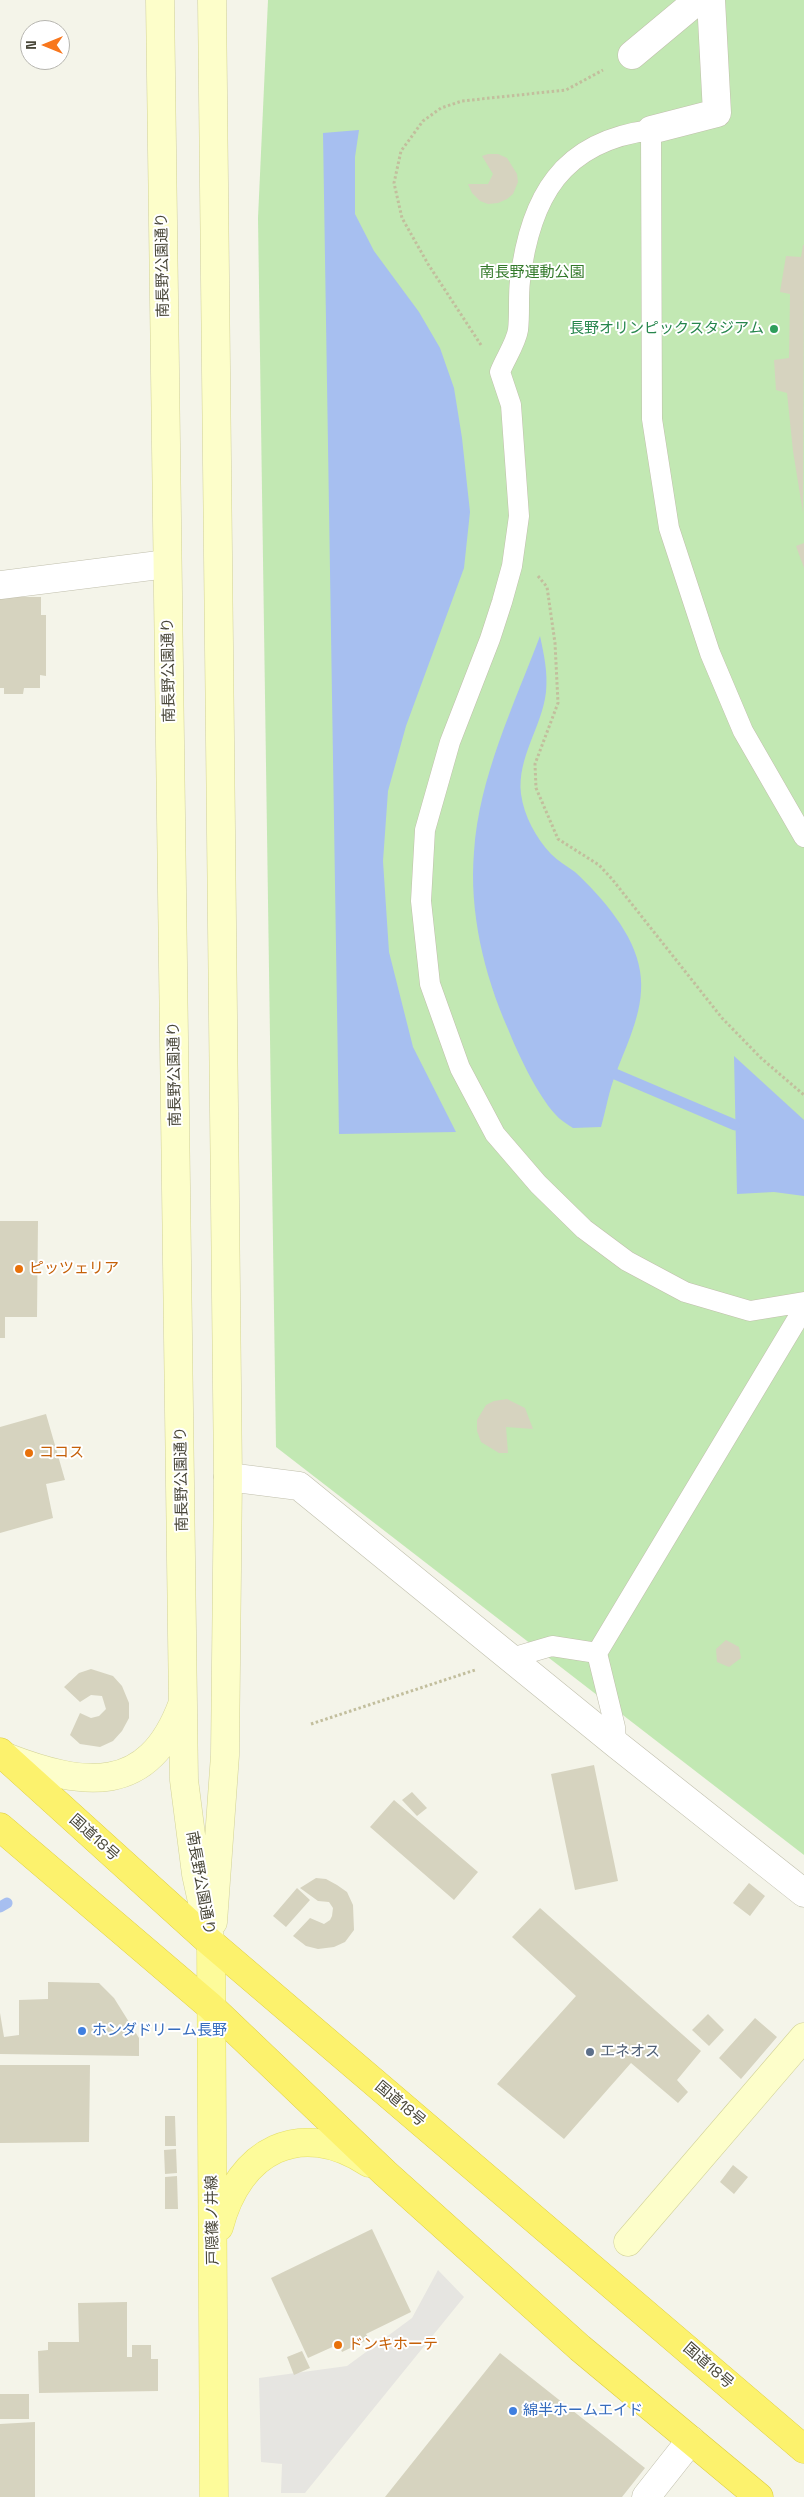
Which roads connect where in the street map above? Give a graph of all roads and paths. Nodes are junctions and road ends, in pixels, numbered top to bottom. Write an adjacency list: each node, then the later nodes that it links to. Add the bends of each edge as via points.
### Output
1 (160, 0): 8 (street, 南長野公園通り)
2 (212, 0): 15 (street, 南長野公園通り)
3 (698, 0): 5 (street)
4 (711, 0): 6 (street, via 717,113)
5 (632, 55): 7 (path, via 566,90 471,99 441,108 423,121 401,152 394,183 402,218 464,321)
6 (651, 130): 7 (lane, via 624,133 588,148 562,168 547,192 525,246 518,332); 11 (lane, via 652,419 669,528 710,653 743,731)
7 (500, 372): 9 (lane, via 511,405 515,442 519,516)
8 (167, 564): 10 (street); 18 (street, 南長野公園通り)
9 (512, 566): 12 (path, via 541,577 547,586 555,643 558,704 535,764 536,788 558,839 599,865 722,1018); 13 (lane, via 490,639 450,742 425,830 422,901 430,984 460,1068 495,1134 538,1184 584,1229 627,1261 685,1292 750,1310)
10 (0, 585)
11 (804, 837)
12 (804, 1095)
13 (804, 1302)
14 (804, 1308): 16 (lane)
15 (228, 1477): 17 (street, via 299,1486); 24 (street, 南長野公園通り, via 226,1755)
16 (597, 1653): 17 (lane, via 552,1646); 20 (lane)
17 (511, 1658): 19 (path); 20 (street)
18 (185, 1696): 21 (street, via 176,1722 156,1751 124,1774 77,1777 40,1770); 24 (street, 南長野公園通り, via 184,1780 196,1874)
19 (311, 1724)
20 (616, 1744): 23 (street)
21 (2, 1754): 24 (highway, 国道18号)
22 (2, 1832): 25 (highway)
23 (804, 1893)
24 (211, 1943): 25 (main road, 戸隠篠ノ井線); 31 (highway, 国道18号)
25 (210, 2006): 27 (highway); 29 (main road, 戸隠篠ノ井線)
26 (804, 2037): 28 (street)
27 (385, 2173): 29 (main road, via 340,2147 310,2143 275,2149 258,2160 234,2187); 30 (highway, via 580,2348)
28 (628, 2242)
29 (213, 2250): 32 (main road, 戸隠篠ノ井線)
30 (691, 2440): 33 (street); 34 (highway)
31 (804, 2449)
32 (214, 2497)
33 (646, 2497)
34 (759, 2497)

